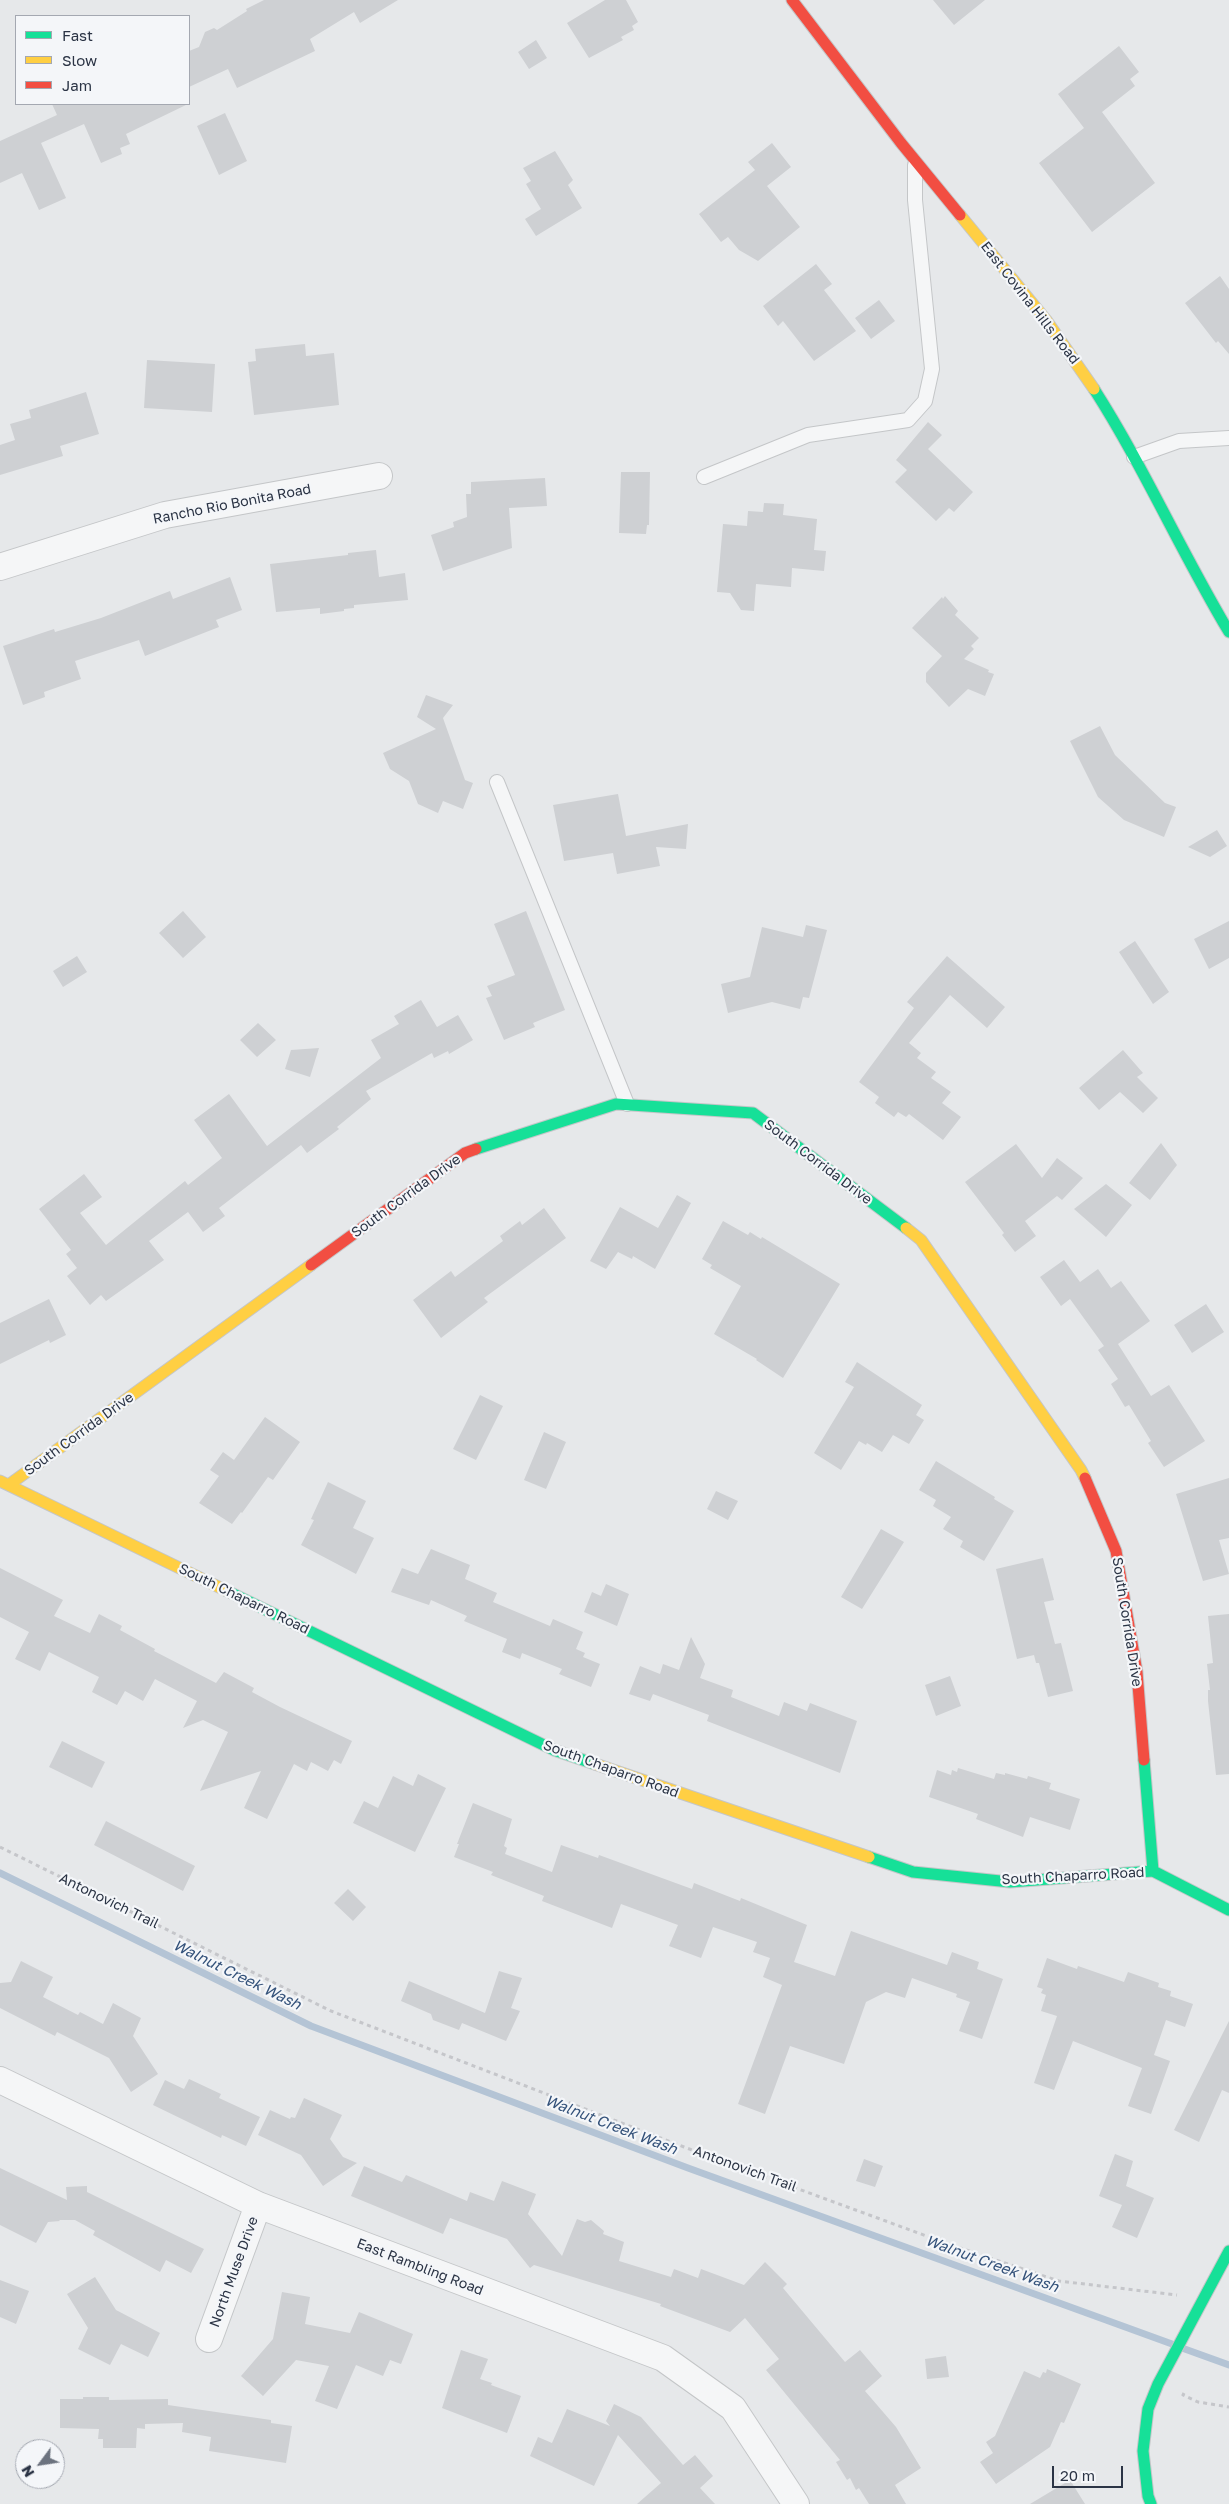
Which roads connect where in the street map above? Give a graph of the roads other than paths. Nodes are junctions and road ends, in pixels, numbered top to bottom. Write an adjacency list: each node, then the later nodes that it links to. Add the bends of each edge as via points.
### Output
1 (792, 0): 2 (street, East Covina Hills Road)
2 (916, 162): 4 (street, East Covina Hills Road, via 1018,285 1074,360); 6 (lane, via 915,200 932,369 925,401 908,420 808,435)
3 (1229, 438): 4 (lane, via 1179,440)
4 (1134, 457): 8 (street, East Covina Hills Road, via 1193,573)
5 (379, 476): 7 (street, Rancho Rio Bonita Road, via 165,515)
6 (704, 477)
7 (0, 566)
8 (1229, 632)
9 (497, 782): 10 (lane)
10 (627, 1104): 11 (street, South Corrida Drive, via 616,1104 465,1153); 12 (street, South Corrida Drive, via 753,1113 921,1240 1081,1470 1116,1551 1137,1672)
11 (5, 1483): 12 (street, South Chaparro Road, via 554,1750 913,1872 1010,1882)
12 (1153, 1871): 13 (street, South Chaparro Road)
13 (1229, 1910)
14 (0, 2081): 15 (street, East Rambling Road)
15 (258, 2206): 17 (street, North Muse Drive); 18 (street, East Rambling Road, via 663,2358 733,2408)
16 (1229, 2251): 19 (street, via 1148,2409 1143,2451)
17 (209, 2339)
18 (796, 2504)
19 (1151, 2504)

